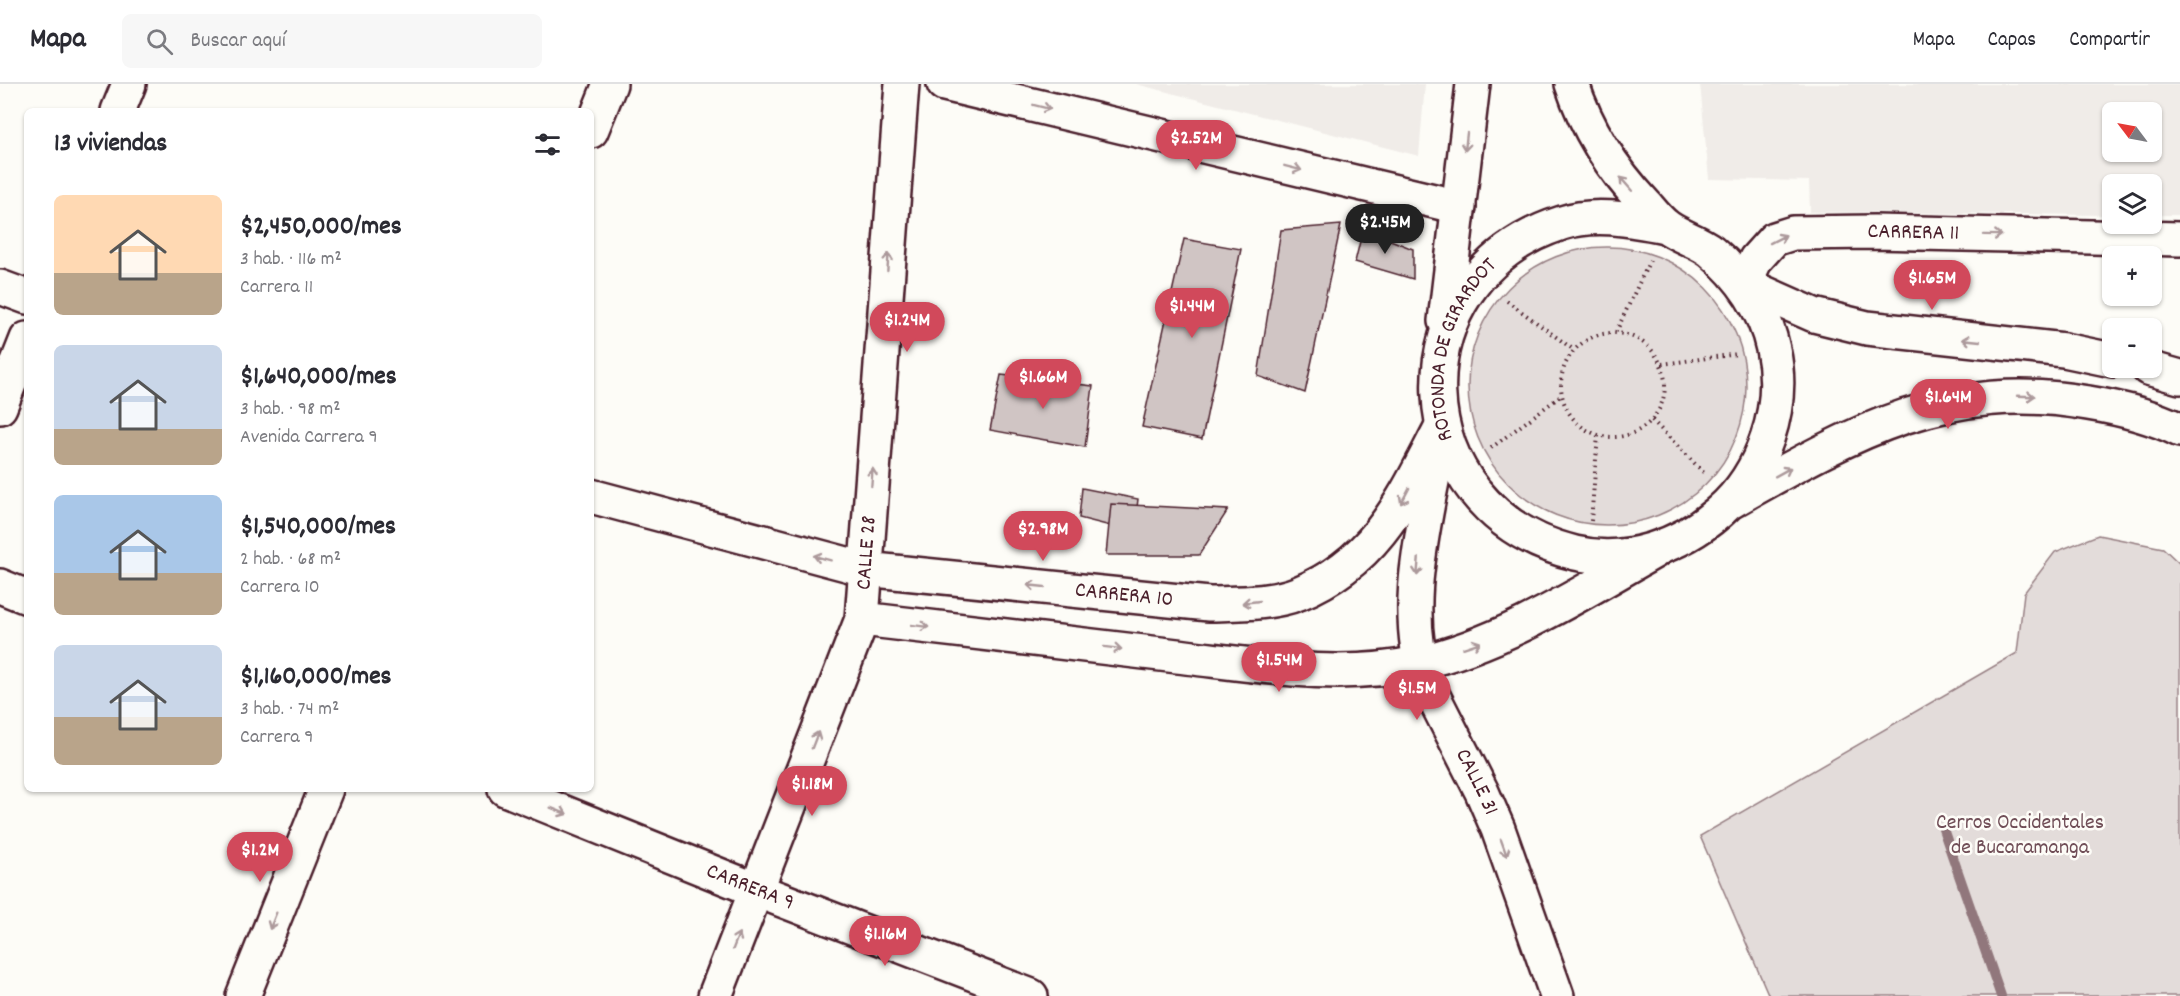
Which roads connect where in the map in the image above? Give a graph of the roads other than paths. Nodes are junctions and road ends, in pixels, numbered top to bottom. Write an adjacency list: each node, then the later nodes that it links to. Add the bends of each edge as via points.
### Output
1 (129, 84): 7 (street)
2 (610, 84): 8 (street)
3 (902, 84): 26 (street, CALLE 28, one-way to 3)
4 (944, 84): 9 (street, one-way to 9)
5 (1473, 84): 9 (street, one-way to 9)
6 (1572, 84): 10 (street, one-way to 6, via 1622,180 1604,152)
7 (119, 108)
8 (594, 124)
9 (1459, 207): 15 (street)
10 (1666, 226): 12 (street, ROTONDA DE GIRARDOT, via 1709,250); 15 (street, ROTONDA DE GIRARDOT, via 1615,216 1563,222 1516,244 1477,278 1456,310)
11 (2180, 239): 12 (street, CARRERA 11, one-way to 11, via 1756,259 1774,239 1793,233)
12 (1744, 284): 17 (street, one-way to 12, via 2064,350 1867,328 1814,315); 24 (street, ROTONDA DE GIRARDOT, via 1762,315 1774,350 1776,404 1762,456)
13 (0, 286): 14 (street)
14 (24, 296)
15 (1443, 346): 21 (street, ROTONDA DE GIRARDOT, via 1438,386)
16 (24, 347): 20 (street)
17 (2102, 358)
18 (2162, 372): 19 (street)
19 (2180, 377)
20 (0, 407)
21 (1442, 426): 25 (street, ROTONDA DE GIRARDOT, via 1460,471 1483,503 1514,529 1549,547 1588,556 1626,556); 26 (street, CARRERA 10, one-way to 26, via 1395,515 1366,550 1336,573 1298,593 1252,603 1209,604); 30 (street, CALLE 31, one-way to 30, via 1418,562 1414,622)
22 (2180, 430): 24 (street, one-way to 22, via 1804,460 1882,423 1931,407 1981,398 2059,398 2130,412)
23 (594, 497): 26 (street, CARRERA 10, one-way to 23)
24 (1732, 501): 25 (street, ROTONDA DE GIRARDOT, via 1700,529)
25 (1662, 548): 30 (street, one-way to 25, via 1486,641)
26 (865, 569): 29 (street, CALLE 28)
27 (0, 586): 28 (street)
28 (24, 596)
29 (862, 619): 30 (street, one-way to 30, via 1300,670 1386,669); 33 (street, CALLE 28, one-way to 29)
30 (1419, 663): 37 (street, CALLE 31, one-way to 37, via 1497,829)
31 (325, 792): 34 (street, one-way to 34)
32 (512, 792): 33 (street, CARRERA 9, one-way to 33)
33 (756, 890): 35 (street, CALLE 28, one-way to 33); 36 (street, CARRERA 9)
34 (243, 996)
35 (715, 996)
36 (1031, 996)
37 (1557, 996)

